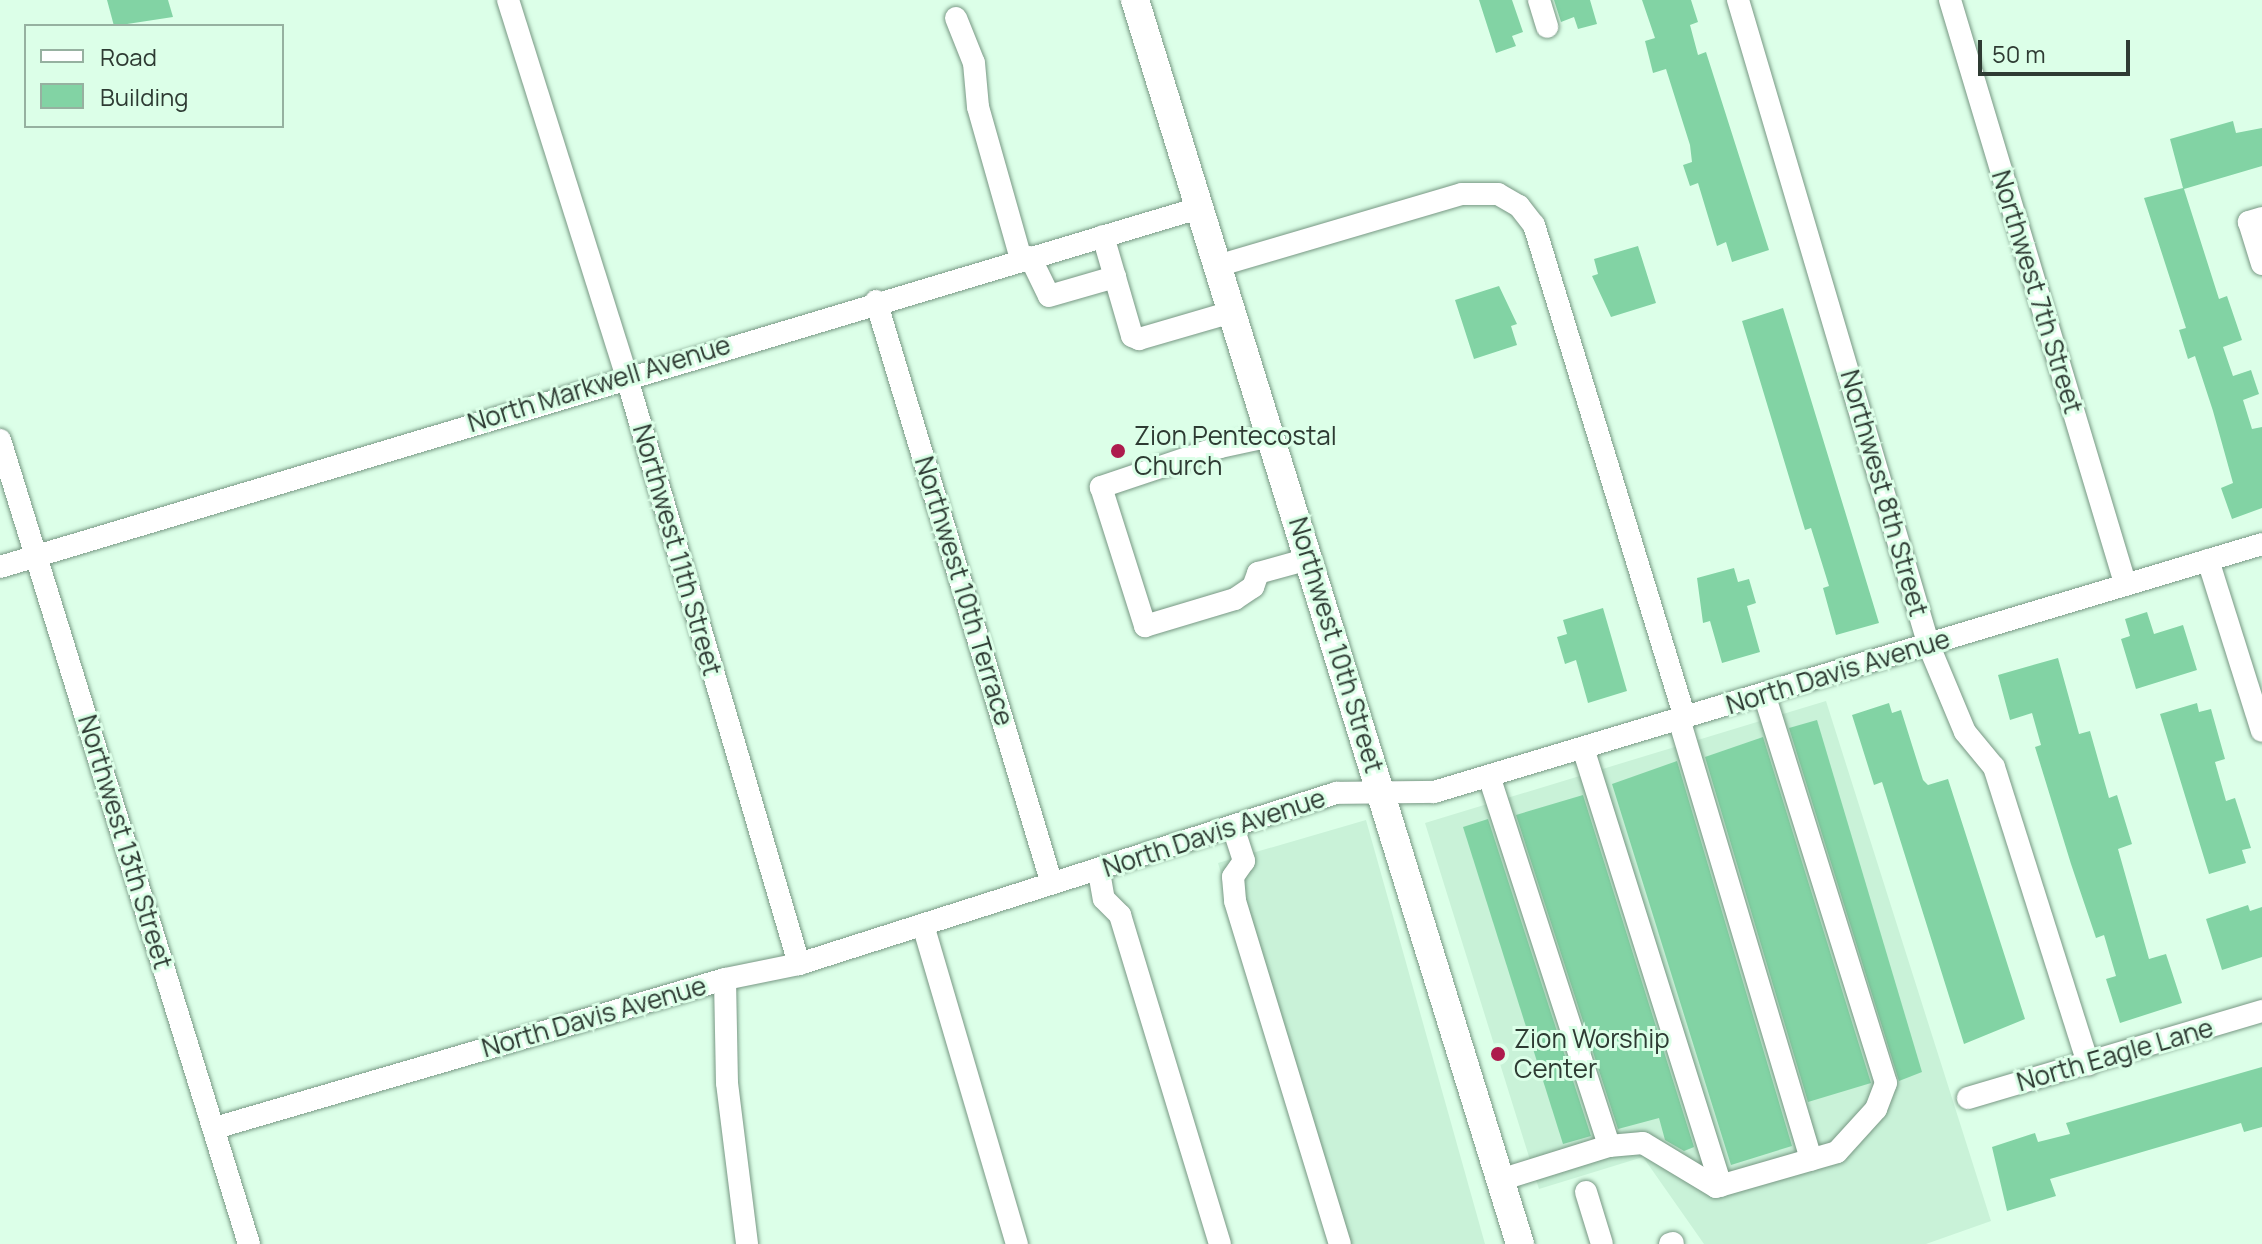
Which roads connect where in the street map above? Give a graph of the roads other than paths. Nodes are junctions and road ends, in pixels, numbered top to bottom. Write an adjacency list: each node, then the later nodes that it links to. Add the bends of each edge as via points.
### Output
1 (508, 0): 17 (street, Northwest 11th Street)
2 (1135, 0): 8 (main road, Northwest 10th Street)
3 (1539, 0): 7 (street)
4 (1738, 0): 26 (street, Northwest 8th Street)
5 (1950, 0): 25 (street, Northwest 7th Street)
6 (956, 18): 11 (street, via 974,63 978,107)
7 (1547, 27)
8 (1199, 208): 10 (street, North Markwell Avenue); 13 (main road, Northwest 10th Street)
9 (2256, 220): 12 (street)
10 (1103, 236): 11 (street, North Markwell Avenue); 14 (street)
11 (1026, 258): 14 (street, via 1049,296); 15 (street, North Markwell Avenue)
12 (2262, 264)
13 (1217, 266): 16 (main road, Northwest 10th Street); 28 (street, via 1462,194 1498,194 1519,206 1534,225)
14 (1115, 277): 16 (street, via 1132,336 1139,339)
15 (876, 301): 17 (street, North Markwell Avenue); 35 (street, Northwest 10th Terrace)
16 (1232, 312): 18 (main road, Northwest 10th Street)
17 (626, 375): 21 (street, North Markwell Avenue); 37 (street, Northwest 11th Street)
18 (1271, 436): 22 (main road, Northwest 10th Street); 22 (street, via 1220,447 1101,487 1145,626 1235,599 1253,587 1258,573)
19 (0, 440): 21 (street, Northwest 13th Street)
20 (2262, 544): 23 (street, North Davis Avenue)
21 (35, 556): 24 (street, North Markwell Avenue); 42 (street, Northwest 13th Street)
22 (1309, 559): 32 (main road, Northwest 10th Street)
23 (2208, 560): 25 (street, North Davis Avenue); 29 (street)
24 (0, 567)
25 (2125, 583): 26 (street, North Davis Avenue)
26 (1929, 646): 27 (street, North Davis Avenue); 40 (street, Northwest 8th Street, via 1965,732 1994,767)
27 (1764, 694): 28 (street, North Davis Avenue); 44 (street, via 1886,1083 1876,1109 1837,1152)
28 (1682, 718): 30 (street, North Davis Avenue); 44 (street)
29 (2262, 731)
30 (1583, 748): 31 (street, North Davis Avenue); 46 (street)
31 (1489, 776): 32 (street, North Davis Avenue, via 1434,792); 43 (street)
32 (1383, 795): 33 (street, North Davis Avenue, via 1336,793); 45 (main road, Northwest 10th Street)
33 (1233, 827): 34 (street, North Davis Avenue); 52 (street, via 1244,861 1233,877 1235,901)
34 (1099, 872): 35 (street, North Davis Avenue); 51 (street, via 1104,899 1120,915)
35 (1051, 881): 36 (street, North Davis Avenue)
36 (923, 925): 37 (street, North Davis Avenue); 50 (street)
37 (799, 964): 38 (street, North Davis Avenue)
38 (725, 979): 42 (street, North Davis Avenue); 49 (street, via 727,1083)
39 (2262, 1011): 40 (street, North Eagle Lane)
40 (2088, 1064): 41 (street, North Eagle Lane)
41 (1968, 1098)
42 (215, 1128): 48 (street, Northwest 13th Street)
43 (1609, 1146): 45 (street); 46 (street, via 1643,1143)
44 (1811, 1160): 46 (street)
45 (1500, 1180): 53 (main road, Northwest 10th Street)
46 (1721, 1186)
47 (1586, 1192): 54 (street)
48 (249, 1244)
49 (747, 1244)
50 (1017, 1244)
51 (1220, 1244)
52 (1340, 1244)
53 (1520, 1244)
54 (1602, 1244)

